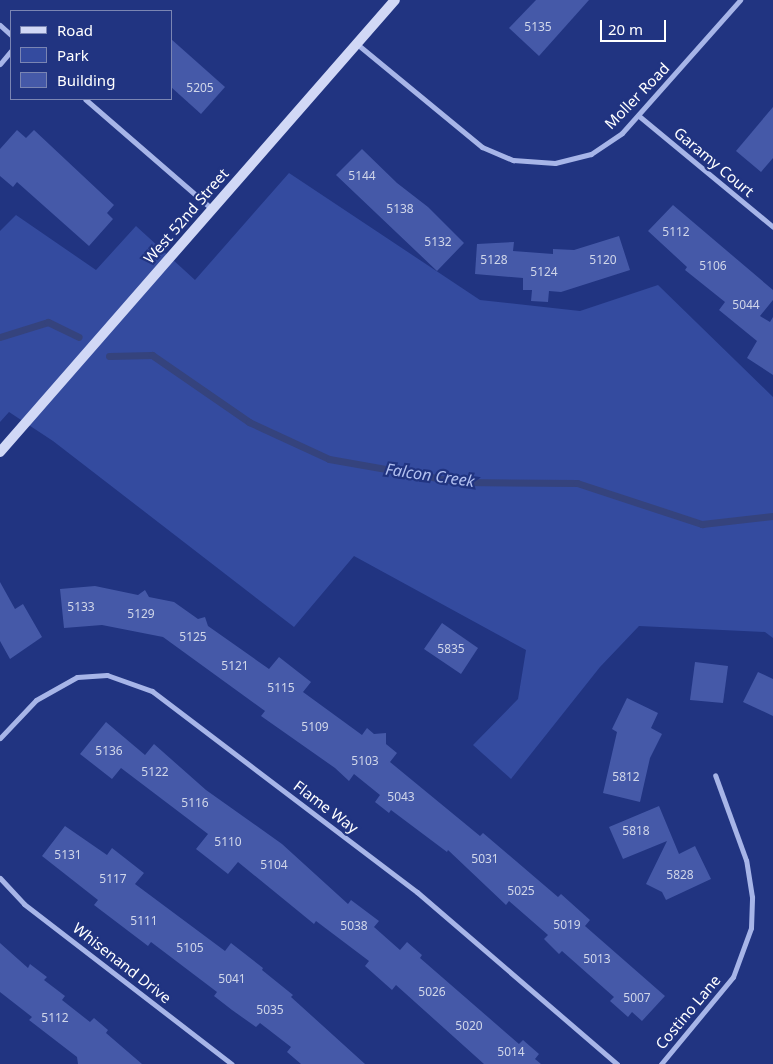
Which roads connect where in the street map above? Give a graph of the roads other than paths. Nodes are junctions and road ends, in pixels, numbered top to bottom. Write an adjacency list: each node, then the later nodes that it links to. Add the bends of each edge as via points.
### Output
1 (395, 0): 5 (street, West 52nd Street)
2 (740, 0): 9 (street, Moller Road)
3 (0, 25): 4 (street)
4 (10, 34)
5 (357, 44): 9 (street, Moller Road, via 470,138 513,160 549,164 582,158 622,133); 10 (street, West 52nd Street)
6 (10, 52): 7 (street)
7 (0, 64)
8 (86, 100): 10 (street)
9 (639, 116): 11 (street, Garamy Court)
10 (212, 209): 12 (street, West 52nd Street)
11 (773, 227)
12 (0, 452)
13 (0, 738): 17 (street, Flame Way, via 36,700 77,677 107,675 152,691 417,892)
14 (715, 774): 18 (street, Costino Lane, via 749,869 751,928 733,977)
15 (0, 878): 16 (street, Whisenand Drive, via 24,904)
16 (232, 1064)
17 (617, 1064)
18 (661, 1064)

